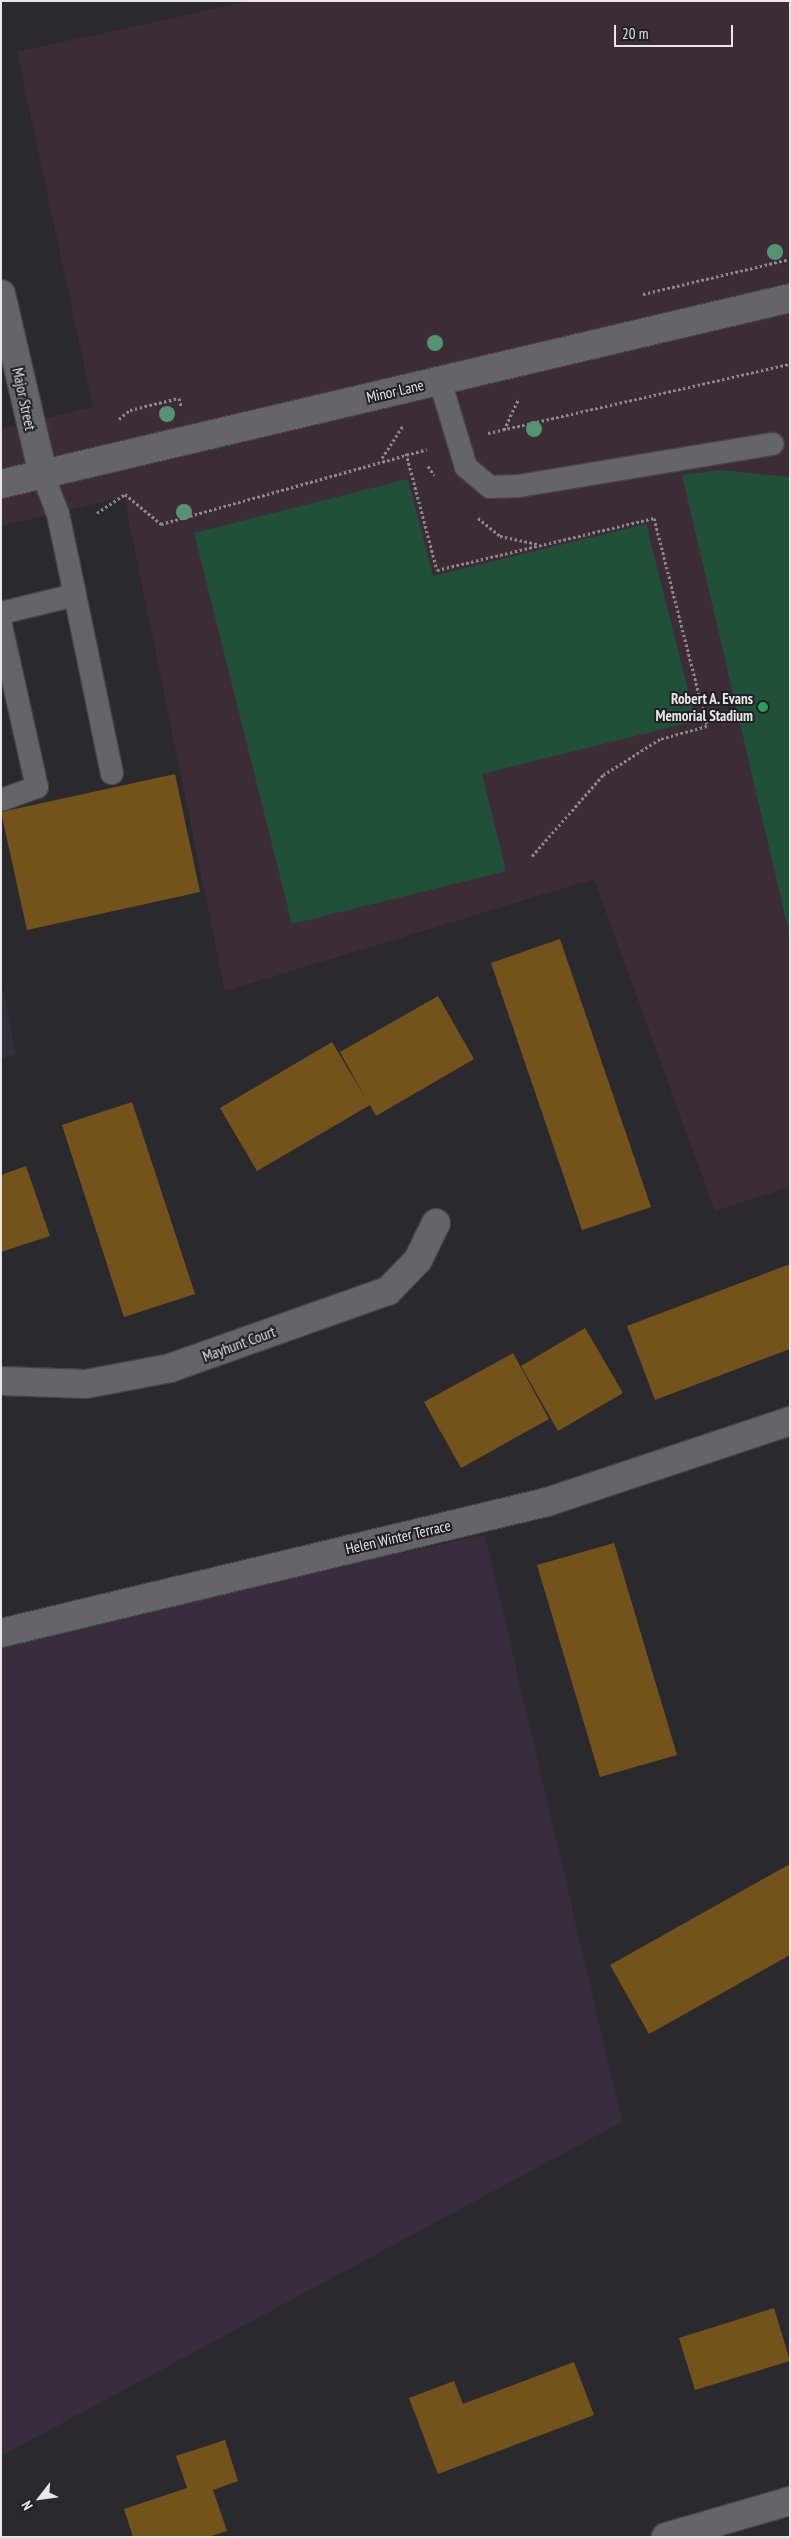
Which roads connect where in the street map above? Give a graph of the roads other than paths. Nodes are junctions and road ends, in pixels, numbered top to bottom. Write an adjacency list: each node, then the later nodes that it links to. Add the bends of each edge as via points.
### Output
1 (1, 294): 5 (street, Major Street)
2 (790, 298): 3 (street, Minor Lane)
3 (440, 381): 4 (lane, via 466,467 490,487 518,486); 5 (street, Minor Lane)
4 (773, 444)
5 (43, 475): 6 (street, Minor Lane); 7 (lane, via 58,514)
6 (1, 484)
7 (75, 595): 8 (lane); 10 (lane)
8 (1, 613)
9 (1, 626): 11 (lane, via 37,786)
10 (112, 773)
11 (1, 800)
12 (436, 1223): 13 (street, Mayhunt Court, via 418,1260 388,1291 170,1368 86,1384)
13 (1, 1381)
14 (790, 1421): 15 (street, Helen Winter Terrace, via 547,1502)
15 (1, 1633)
16 (790, 2501): 17 (street)
17 (666, 2537)

